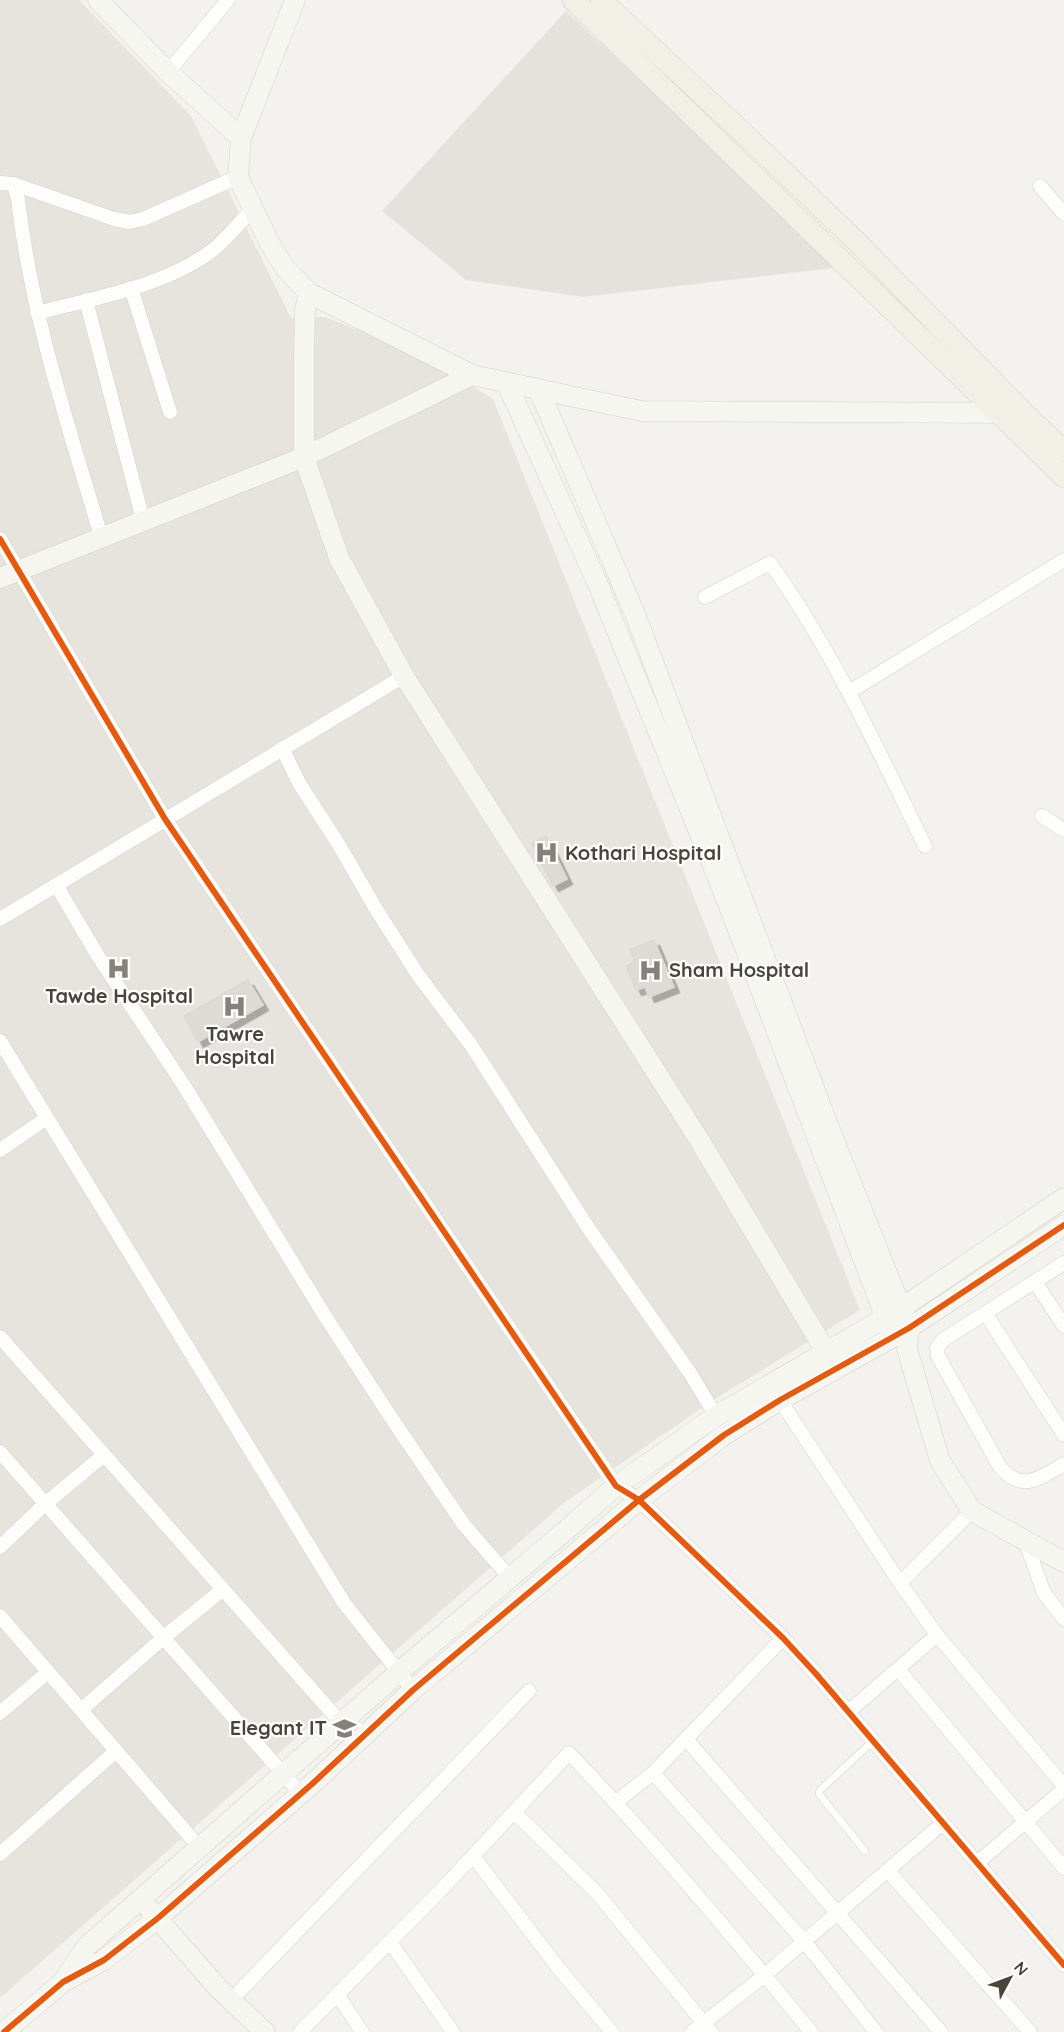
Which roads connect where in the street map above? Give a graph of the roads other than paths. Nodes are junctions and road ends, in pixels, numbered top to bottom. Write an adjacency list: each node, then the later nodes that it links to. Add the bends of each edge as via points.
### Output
1 (98, 0): 6 (street)
2 (228, 0): 6 (street)
3 (295, 0): 7 (street)
4 (573, 0): 21 (main road)
5 (601, 0): 22 (main road, via 857,242)
6 (168, 72): 7 (street)
7 (241, 138): 8 (street)
8 (238, 177): 9 (street, via 130,222); 11 (street)
9 (7, 183): 16 (street, via 18,198)
10 (1040, 186): 12 (street)
11 (253, 209): 13 (street, via 214,249 175,273); 14 (street, via 285,268)
12 (1064, 214)
13 (131, 288): 15 (street); 20 (street)
14 (309, 293): 17 (street); 24 (street)
15 (86, 300): 16 (street); 26 (street)
16 (37, 313): 27 (street)
17 (472, 375): 18 (street); 24 (street)
18 (507, 384): 19 (street); 39 (street)
19 (539, 390): 21 (street, via 640,411); 39 (street, via 635,614)
20 (170, 412)
21 (1000, 413): 22 (street); 25 (main road)
22 (1024, 413): 23 (main road)
23 (1064, 451)
24 (304, 457): 26 (street); 32 (street, via 339,558)
25 (1064, 477)
26 (143, 520): 27 (street)
27 (101, 536): 30 (street)
28 (0, 539): 30 (street)
29 (1064, 560): 33 (street)
30 (9, 574): 36 (street)
31 (705, 597): 33 (street, via 770,563 798,602)
32 (404, 676): 34 (street); 54 (street, via 700,1141)
33 (849, 692): 38 (street)
34 (282, 748): 36 (street); 57 (street, via 406,956 471,1045 588,1229)
35 (1042, 816): 37 (street)
36 (165, 819): 40 (street); 62 (street)
37 (1064, 830)
38 (925, 846)
39 (725, 873): 49 (street)
40 (56, 885): 41 (street); 69 (street, via 394,1422 464,1525)
41 (0, 919)
42 (0, 1041): 43 (street)
43 (47, 1118): 44 (street); 79 (street, via 344,1603)
44 (0, 1150)
45 (1064, 1198): 49 (street)
46 (1064, 1225): 53 (street)
47 (1064, 1263): 48 (street)
48 (1035, 1281): 50 (street); 51 (street)
49 (892, 1313): 53 (street); 54 (street)
50 (985, 1313): 58 (street); 61 (street, via 943,1340 937,1348 938,1356 1006,1474 1020,1482 1032,1481)
51 (1064, 1326)
52 (0, 1337): 60 (street)
53 (903, 1338): 55 (street); 65 (street, via 940,1461)
54 (826, 1352): 55 (street); 57 (street)
55 (837, 1369): 56 (street)
56 (780, 1400): 63 (street, via 724,1435); 70 (street)
57 (716, 1416): 62 (street)
58 (1064, 1435)
59 (0, 1452): 64 (street)
60 (104, 1455): 64 (street); 71 (street)
61 (1064, 1464)
62 (616, 1485): 63 (street); 69 (street)
63 (639, 1500): 76 (street); 80 (street)
64 (45, 1504): 67 (street); 75 (street)
65 (972, 1511): 66 (street); 70 (street)
66 (1025, 1540): 68 (street); 73 (street, via 1044,1593)
67 (0, 1547)
68 (1064, 1562)
69 (510, 1578): 79 (street)
70 (900, 1583): 74 (street)
71 (222, 1590): 75 (street); 85 (street)
72 (0, 1616): 78 (street)
73 (1064, 1619)
74 (937, 1635): 77 (street); 91 (street)
75 (163, 1638): 82 (street); 90 (street)
76 (783, 1638): 83 (street); 86 (street)
77 (898, 1669): 83 (street); 95 (street)
78 (48, 1672): 82 (street); 84 (street)
79 (398, 1673): 80 (street); 85 (street)
80 (413, 1690): 92 (street)
81 (529, 1691): 113 (street)
82 (81, 1710): 88 (street)
83 (849, 1712): 87 (street)
84 (0, 1713)
85 (342, 1724): 90 (street)
86 (686, 1739): 89 (street); 105 (street)
87 (873, 1741): 96 (street); 98 (lane, via 819,1794)
88 (116, 1751): 97 (street); 99 (street)
89 (653, 1773): 93 (street); 107 (street)
90 (283, 1775): 92 (street); 97 (street)
91 (1064, 1787): 95 (street)
92 (300, 1794): 106 (street)
93 (616, 1802): 94 (street, via 569,1753); 110 (street)
94 (514, 1812): 100 (street); 114 (street, via 597,1893)
95 (1026, 1822): 101 (street); 102 (street)
96 (944, 1823): 101 (street); 103 (street)
97 (199, 1847): 104 (street)
98 (865, 1851)
99 (0, 1854)
100 (473, 1856): 108 (street); 120 (street)
101 (977, 1863): 109 (street)
102 (1064, 1868)
103 (889, 1872): 105 (street); 125 (street)
104 (140, 1899): 106 (street); 111 (street, via 86,1947)
105 (839, 1914): 107 (street); 124 (street)
106 (158, 1918): 111 (street, via 104,1960); 113 (street)
107 (804, 1941): 110 (street); 123 (street)
108 (390, 1942): 112 (street); 119 (street)
109 (1064, 1965)
110 (765, 1975): 114 (street); 122 (street)
111 (63, 1982): 115 (street)
112 (338, 1995): 117 (street); 118 (street)
113 (231, 2000): 116 (street)
114 (708, 2027): 121 (street)
115 (4, 2032)
116 (265, 2032)
117 (300, 2032)
118 (362, 2032)
119 (453, 2032)
120 (612, 2032)
121 (692, 2032)
122 (811, 2032)
123 (876, 2032)
124 (941, 2032)
125 (1030, 2032)

